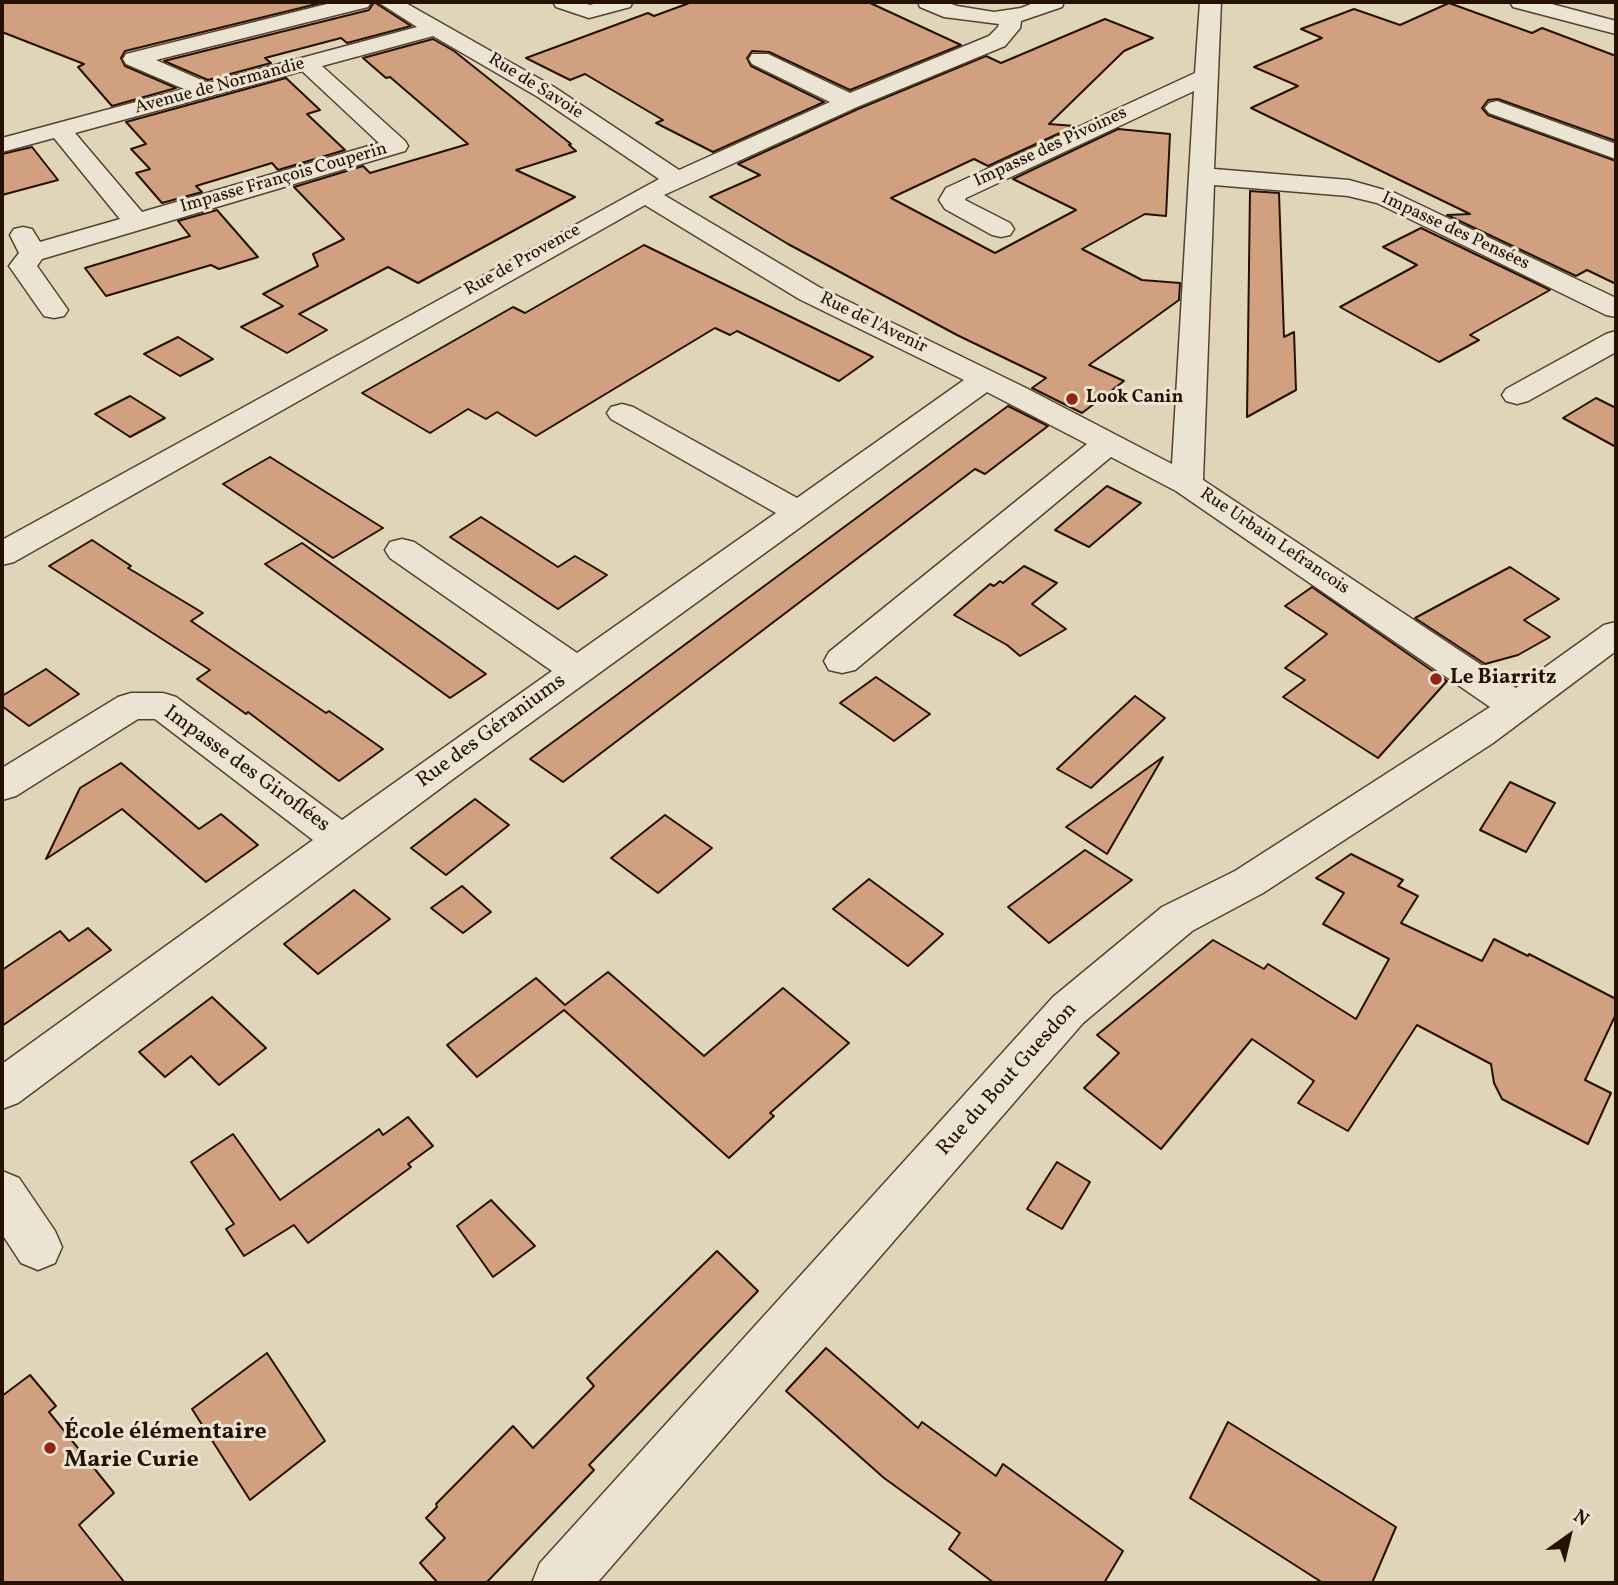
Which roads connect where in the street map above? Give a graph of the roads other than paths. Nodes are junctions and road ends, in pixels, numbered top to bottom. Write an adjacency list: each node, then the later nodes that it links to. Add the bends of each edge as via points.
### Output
1 (360, 2): 15 (street, via 134,59)
2 (389, 2): 10 (street, Rue de Savoie)
3 (564, 2): 4 (street, via 589,12)
4 (622, 2)
5 (928, 2): 9 (street, via 964,15)
6 (1054, 2): 9 (street)
7 (1210, 2): 14 (street, Rue Urbain Lefrancois)
8 (1521, 2): 11 (street)
9 (1010, 18): 16 (street, Rue de Provence, via 1009,28 997,41)
10 (438, 27): 13 (street, Avenue de Normandie); 22 (street, Rue de Savoie)
11 (1616, 28)
12 (760, 59): 16 (street)
13 (307, 64): 15 (street, Avenue de Normandie); 24 (street, Impasse François Couperin, via 396,146)
14 (1207, 76): 21 (street, Rue Urbain Lefrancois); 25 (street, Impasse des Pivoines, via 955,193 954,204)
15 (205, 90): 18 (street, Avenue de Normandie)
16 (849, 102): 22 (street, Rue de Provence)
17 (1497, 108): 20 (street)
18 (59, 130): 19 (street, Avenue de Normandie); 24 (street)
19 (2, 145)
20 (1616, 152)
21 (1202, 176): 26 (street, Impasse des Pensées, via 1349,188 1385,198); 33 (street, Rue Urbain Lefrancois)
22 (676, 179): 23 (street, Rue de Provence)
23 (645, 194): 29 (street, Rue de l'Avenir, via 809,293); 36 (street, Rue de Provence)
24 (136, 222): 27 (street, via 28,244 23,266)
25 (1001, 229)
26 (1616, 309)
27 (54, 310)
28 (1616, 340): 30 (street)
29 (985, 379): 32 (street, Rue de l'Avenir); 34 (street, Rue des Géraniums)
30 (1517, 395)
31 (622, 413): 34 (street)
32 (1108, 443): 33 (street, Rue de l'Avenir); 38 (street)
33 (1187, 484): 40 (street, Rue Urbain Lefrancois)
34 (800, 513): 39 (street, Rue des Géraniums)
35 (402, 550): 39 (street)
36 (2, 554)
37 (1616, 634): 40 (street, Rue du Bout Guesdon)
38 (842, 661)
39 (578, 671): 42 (street, Rue des Géraniums)
40 (1517, 707): 46 (street, Rue du Bout Guesdon, via 1249,882 1177,919 1068,1010)
41 (2, 786): 42 (street, Impasse des Giroflées, via 131,706 163,706)
42 (342, 841): 43 (street, Rue des Géraniums)
43 (2, 1089)
44 (2, 1194): 45 (street)
45 (38, 1247)
46 (560, 1583)

